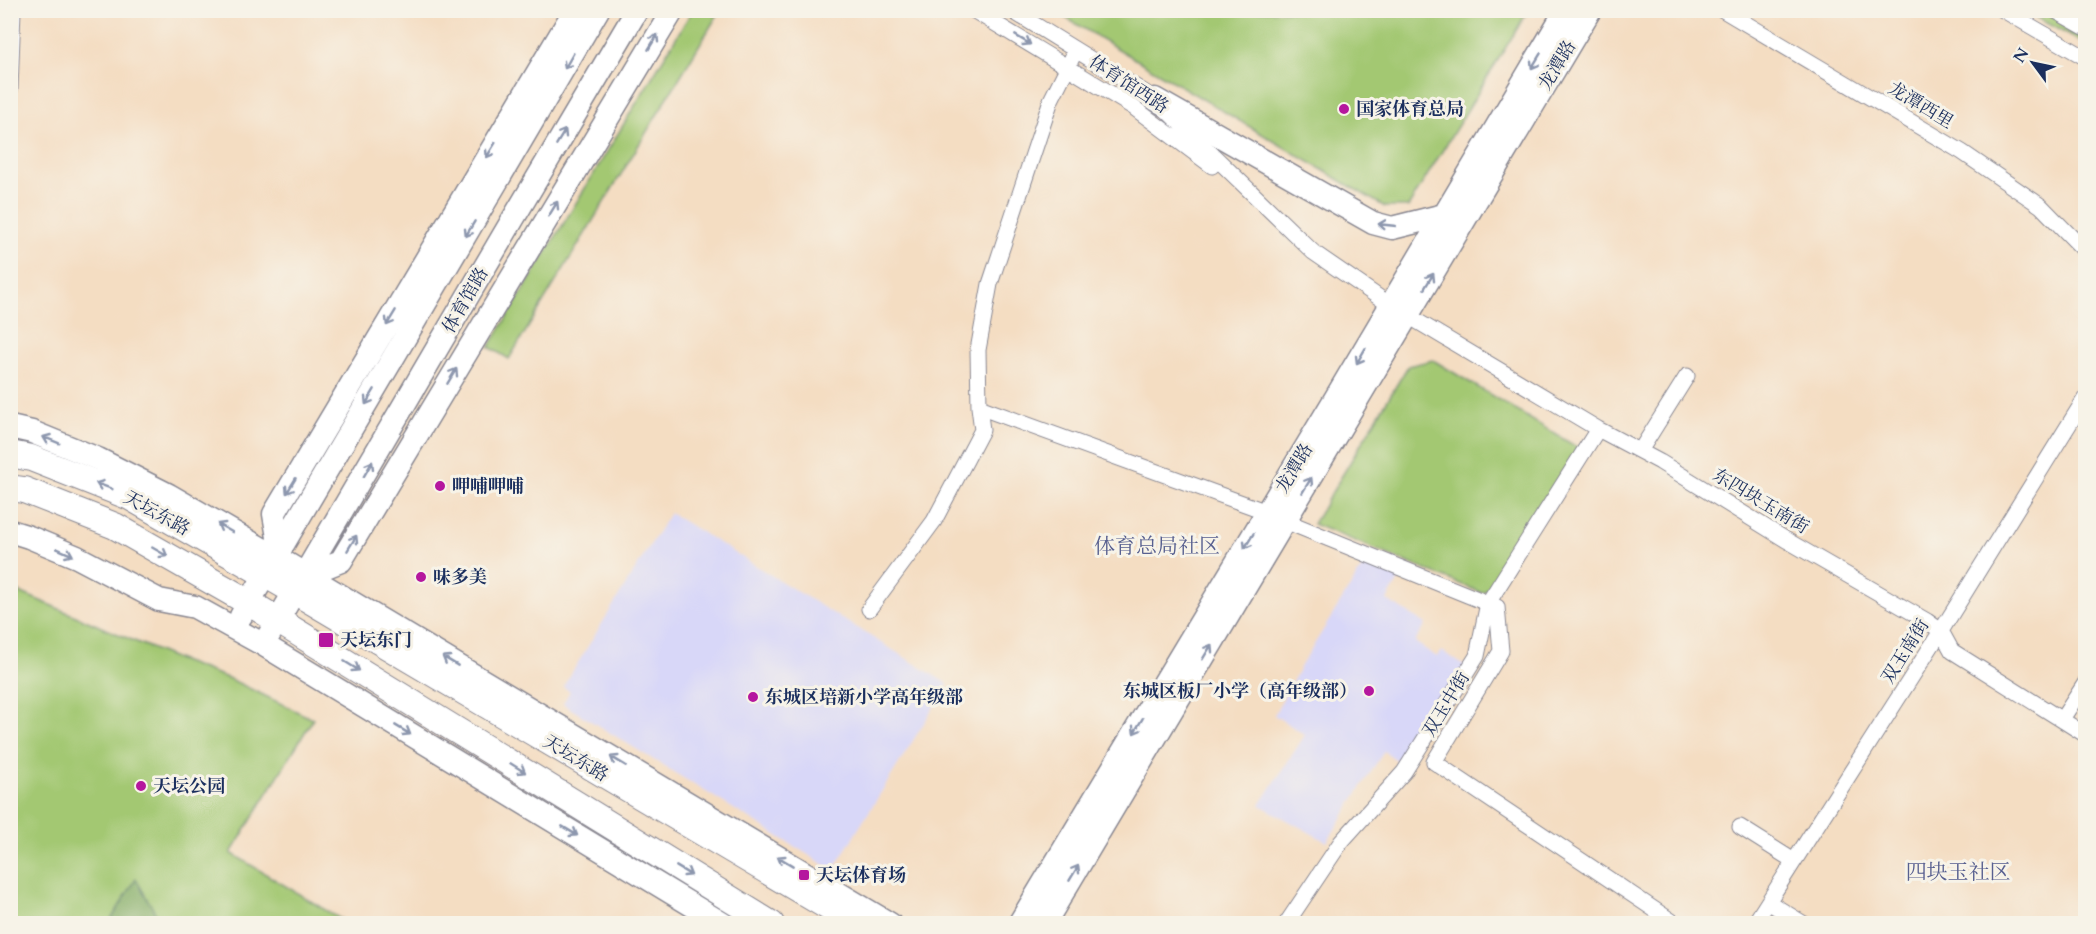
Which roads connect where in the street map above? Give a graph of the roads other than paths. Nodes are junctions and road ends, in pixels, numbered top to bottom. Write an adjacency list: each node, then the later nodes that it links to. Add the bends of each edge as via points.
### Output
1 (13, 10): 17 (street)
2 (575, 10): 33 (street, one-way to 33, via 274,513 278,537)
3 (598, 10): 33 (street, 体育馆路, one-way to 33)
4 (637, 10): 34 (street, 体育馆路, one-way to 4)
5 (673, 10): 34 (street, one-way to 5, via 341,561)
6 (973, 10): 16 (street, 体育馆西路, one-way to 16)
7 (1011, 10): 14 (street, 体育馆西路)
8 (1566, 10): 20 (street, 龙潭路, one-way to 20)
9 (1590, 10): 22 (street, 龙潭路, one-way to 9)
10 (1723, 10): 21 (street, 龙潭西里, via 1962,152 2041,206)
11 (2003, 10): 15 (street)
12 (2054, 10): 13 (street)
13 (2085, 28)
14 (1076, 50): 16 (street); 18 (street, 体育馆西路)
15 (2085, 57)
16 (1067, 66): 19 (street, 体育馆西路, via 1133,107); 25 (street, via 1045,119 990,284 978,350)
17 (10, 90)
18 (1155, 99): 19 (street, 体育馆西路); 20 (street, one-way to 18, via 1392,228 1373,224)
19 (1257, 200): 22 (street, 体育馆西路, via 1313,252)
20 (1444, 215): 22 (street, 龙潭路)
21 (2085, 252)
22 (1399, 311): 27 (street, 东四块玉南街); 31 (street, 龙潭路)
23 (1687, 376): 28 (street)
24 (2085, 397): 40 (street, 双玉南街)
25 (979, 407): 31 (street); 37 (street, via 982,430 934,521)
26 (10, 427): 33 (street, 天坛东路, one-way to 26, via 169,495 98,459)
27 (1598, 429): 28 (street, 东四块玉南街); 36 (street)
28 (1640, 451): 40 (street, 东四块玉南街)
29 (10, 454): 33 (main road, 天坛东路, one-way to 29, via 130,497 31,458)
30 (10, 488): 35 (main road, 天坛东路, one-way to 35, via 115,526)
31 (1276, 517): 36 (street); 52 (street, 龙潭路, one-way to 52); 53 (street, 龙潭路, one-way to 31)
32 (10, 531): 39 (street, one-way to 39, via 77,557 159,600 195,607)
33 (271, 566): 34 (main road, 天坛东路); 35 (street, 体育馆路)
34 (301, 583): 38 (street); 50 (main road, 天坛东路); 51 (street, one-way to 34)
35 (248, 602): 38 (main road, 天坛东路); 39 (street, 体育馆路)
36 (1488, 603): 54 (street, via 1476,656 1404,772 1341,842); 55 (street, 双玉中街, via 1497,607 1502,651 1434,762)
37 (869, 609)
38 (278, 620): 41 (street); 49 (main road, 天坛东路, one-way to 49)
39 (234, 629): 41 (street)
40 (1941, 631): 43 (street, 东四块玉南街, via 1952,651); 46 (street, 双玉南街)
41 (264, 645): 48 (street, one-way to 48)
42 (2085, 682): 43 (street)
43 (2062, 720): 44 (street, 东四块玉南街)
44 (2085, 735)
45 (1740, 828): 46 (street)
46 (1794, 861): 47 (street, 双玉南街)
47 (1768, 902): 56 (street, 双玉南街); 57 (street)
48 (723, 924)
49 (771, 924)
50 (857, 924)
51 (890, 924)
52 (1019, 924)
53 (1044, 924)
54 (1286, 924)
55 (1676, 924)
56 (1754, 924)
57 (1804, 924)

